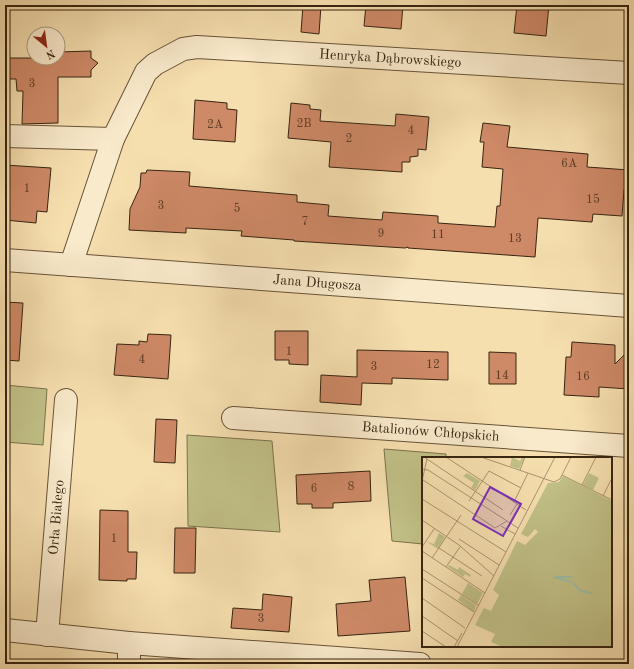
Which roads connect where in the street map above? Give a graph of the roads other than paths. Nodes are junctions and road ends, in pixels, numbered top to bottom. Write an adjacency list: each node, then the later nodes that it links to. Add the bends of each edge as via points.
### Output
1 (629, 73): 3 (street, Henryka Dąbrowskiego, via 196,47 183,49 155,64 146,72)
2 (5, 136): 3 (street)
3 (113, 139): 5 (street)
4 (5, 260): 5 (street, Jana Długosza)
5 (71, 265): 6 (street, Jana Długosza)
6 (629, 306)
7 (66, 400): 11 (street, Orła Białego)
8 (233, 418): 9 (street, Batalionów Chłopskich)
9 (629, 446)
10 (5, 630): 11 (street)
11 (47, 635): 12 (street)
12 (129, 653): 13 (street)
13 (420, 664)

